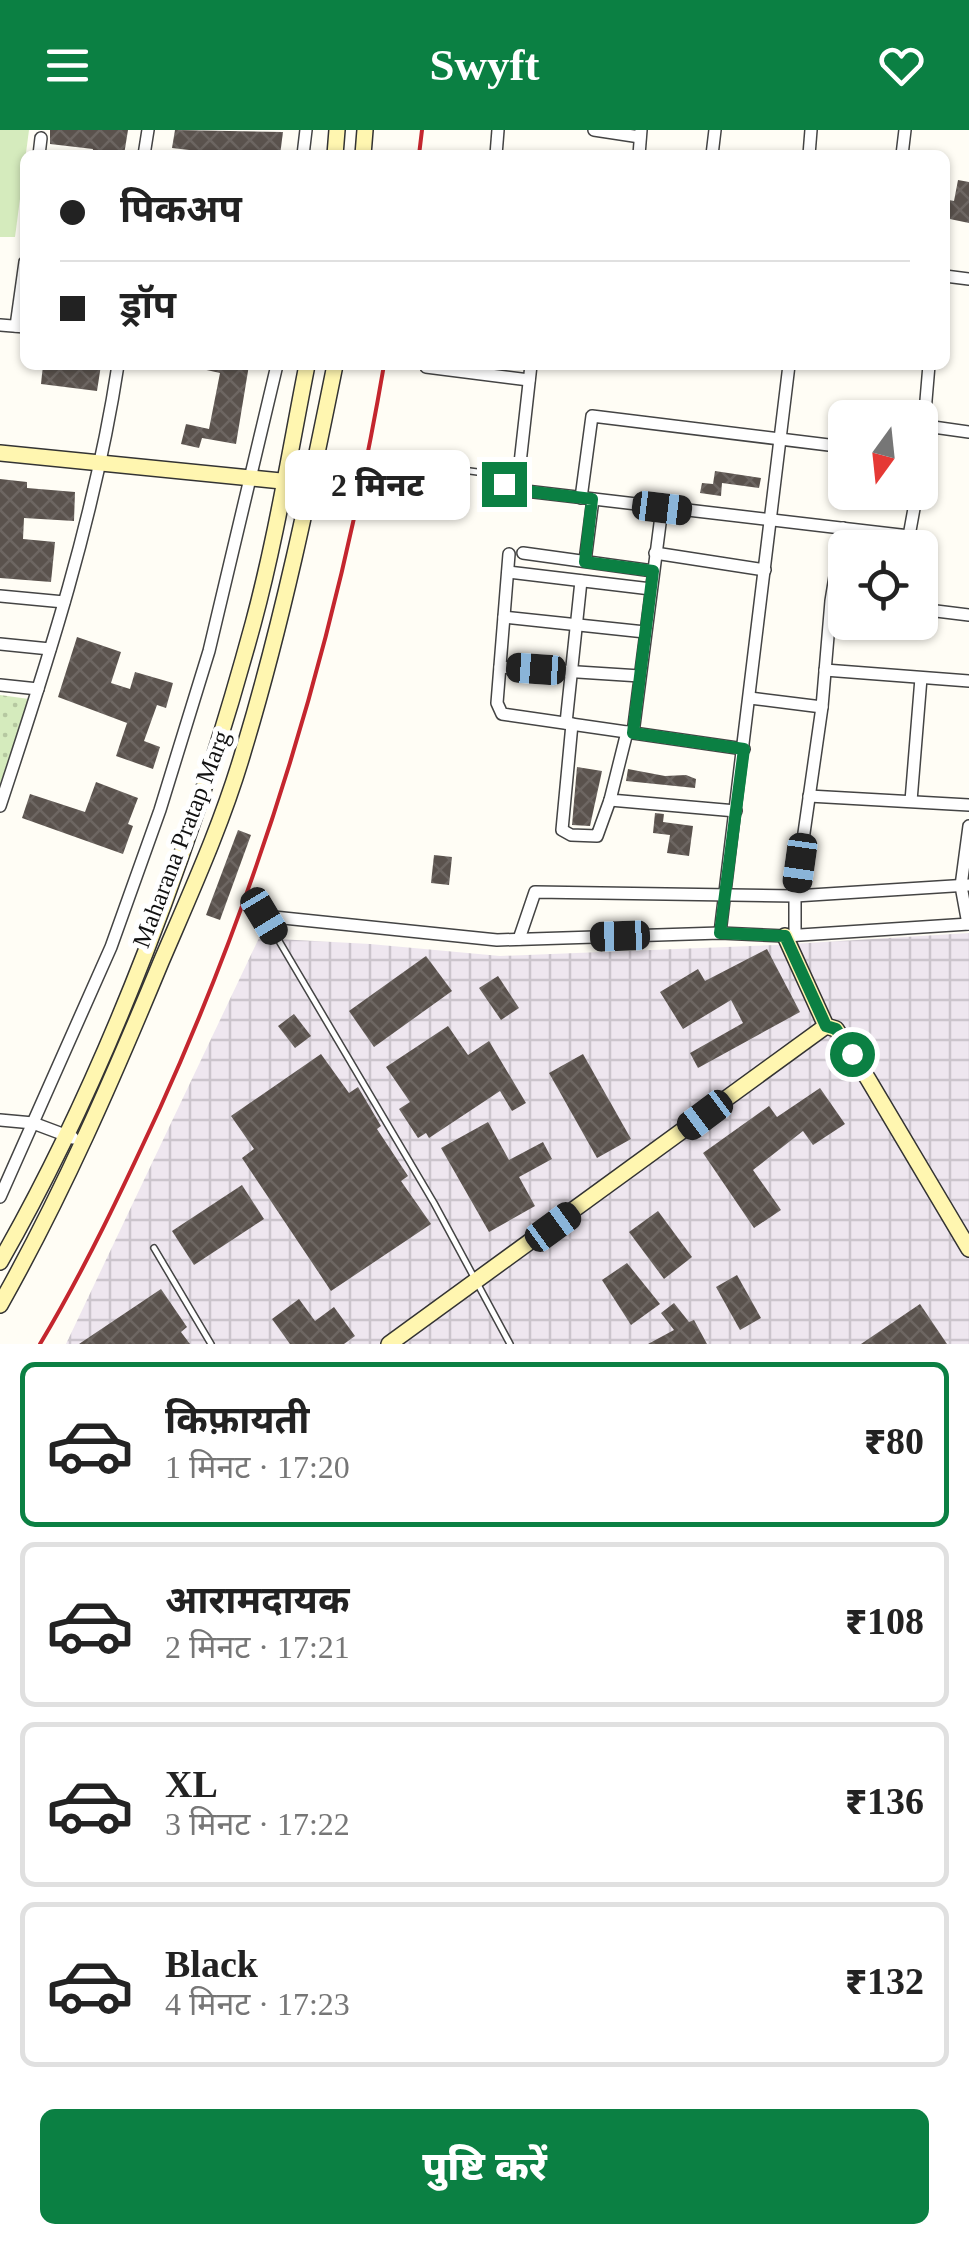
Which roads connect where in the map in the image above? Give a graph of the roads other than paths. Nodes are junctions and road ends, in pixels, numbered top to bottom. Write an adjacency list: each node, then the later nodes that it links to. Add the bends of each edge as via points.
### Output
1 (594, 130): 2 (street)
2 (640, 133)
3 (42, 138): 4 (street)
4 (40, 150)
5 (117, 370): 20 (street)
6 (276, 370): 22 (street)
7 (306, 370): 23 (main road, Maharana Pratap Marg)
8 (334, 370): 24 (main road, Maharana Pratap Marg)
9 (456, 370): 13 (street)
10 (531, 370): 13 (street)
11 (787, 370): 17 (street)
12 (929, 370): 14 (street)
13 (530, 380): 25 (street)
14 (927, 400)
15 (938, 428): 16 (street)
16 (969, 432)
17 (780, 441): 18 (street); 26 (street, via 592,416); 28 (street)
18 (828, 445)
19 (0, 453): 20 (main road)
20 (101, 462): 22 (main road); 41 (street)
21 (426, 465): 25 (lane, via 492,474)
22 (250, 477): 23 (main road); 80 (street, via 210,650 160,810 110,947)
23 (284, 480): 24 (main road); 81 (main road, Maharana Pratap Marg, via 254,621 174,876)
24 (311, 484): 82 (main road, Maharana Pratap Marg, via 244,752)
25 (518, 485): 26 (street, via 517,490)
26 (587, 498): 27 (street); 34 (street)
27 (662, 508): 28 (street); 32 (street)
28 (770, 521): 29 (street); 35 (street)
29 (843, 528): 30 (street)
30 (852, 530)
31 (523, 553): 34 (street)
32 (655, 553): 35 (street); 36 (street)
33 (509, 554): 37 (street)
34 (585, 562): 36 (street)
35 (765, 570): 58 (street)
36 (653, 571): 39 (street)
37 (508, 572): 38 (street); 44 (street)
38 (581, 581): 39 (street); 45 (street)
39 (651, 590): 46 (street)
40 (0, 596): 41 (street)
41 (64, 602): 49 (street)
42 (938, 611): 43 (street)
43 (969, 615)
44 (504, 616): 45 (street); 50 (street)
45 (576, 625): 46 (street); 52 (street)
46 (646, 632): 53 (street)
47 (828, 636): 51 (street)
48 (0, 644): 49 (street)
49 (50, 649): 57 (street)
50 (500, 667): 52 (street); 60 (street, via 499,712)
51 (825, 670): 54 (street); 59 (street)
52 (571, 672): 53 (street); 60 (street)
53 (640, 676): 61 (street)
54 (921, 678): 55 (street); 65 (street)
55 (969, 681)
56 (0, 685): 57 (street)
57 (38, 689): 67 (street)
58 (750, 698): 59 (street); 62 (street)
59 (822, 707): 63 (street)
60 (568, 723): 61 (street); 64 (street, via 562,830 595,837)
61 (630, 732): 62 (street); 64 (street)
62 (744, 749): 68 (street)
63 (809, 796): 65 (street); 72 (street)
64 (610, 800): 68 (street)
65 (911, 801): 66 (street)
66 (969, 805)
67 (0, 806)
68 (736, 811): 71 (street)
69 (969, 826): 70 (street)
70 (965, 885): 72 (street); 74 (street)
71 (726, 893): 72 (street); 75 (street); 77 (street, via 536,892)
72 (795, 896): 76 (street)
73 (264, 916): 77 (street); 87 (lane)
74 (968, 924): 76 (street)
75 (720, 933): 76 (street); 77 (street)
76 (790, 936): 78 (main road)
77 (519, 939)
78 (826, 1026): 85 (main road, via 836,1029 868,1079); 87 (main road)
79 (0, 1120): 80 (street)
80 (33, 1123): 81 (street); 83 (street)
81 (66, 1134): 82 (street); 86 (main road, Maharana Pratap Marg)
82 (81, 1143): 88 (main road, Maharana Pratap Marg)
83 (0, 1197)
84 (154, 1248): 89 (lane)
85 (969, 1250)
86 (0, 1262)
87 (476, 1283): 90 (main road); 91 (lane)
88 (0, 1305)
89 (212, 1344)
90 (389, 1344)
91 (510, 1344)

